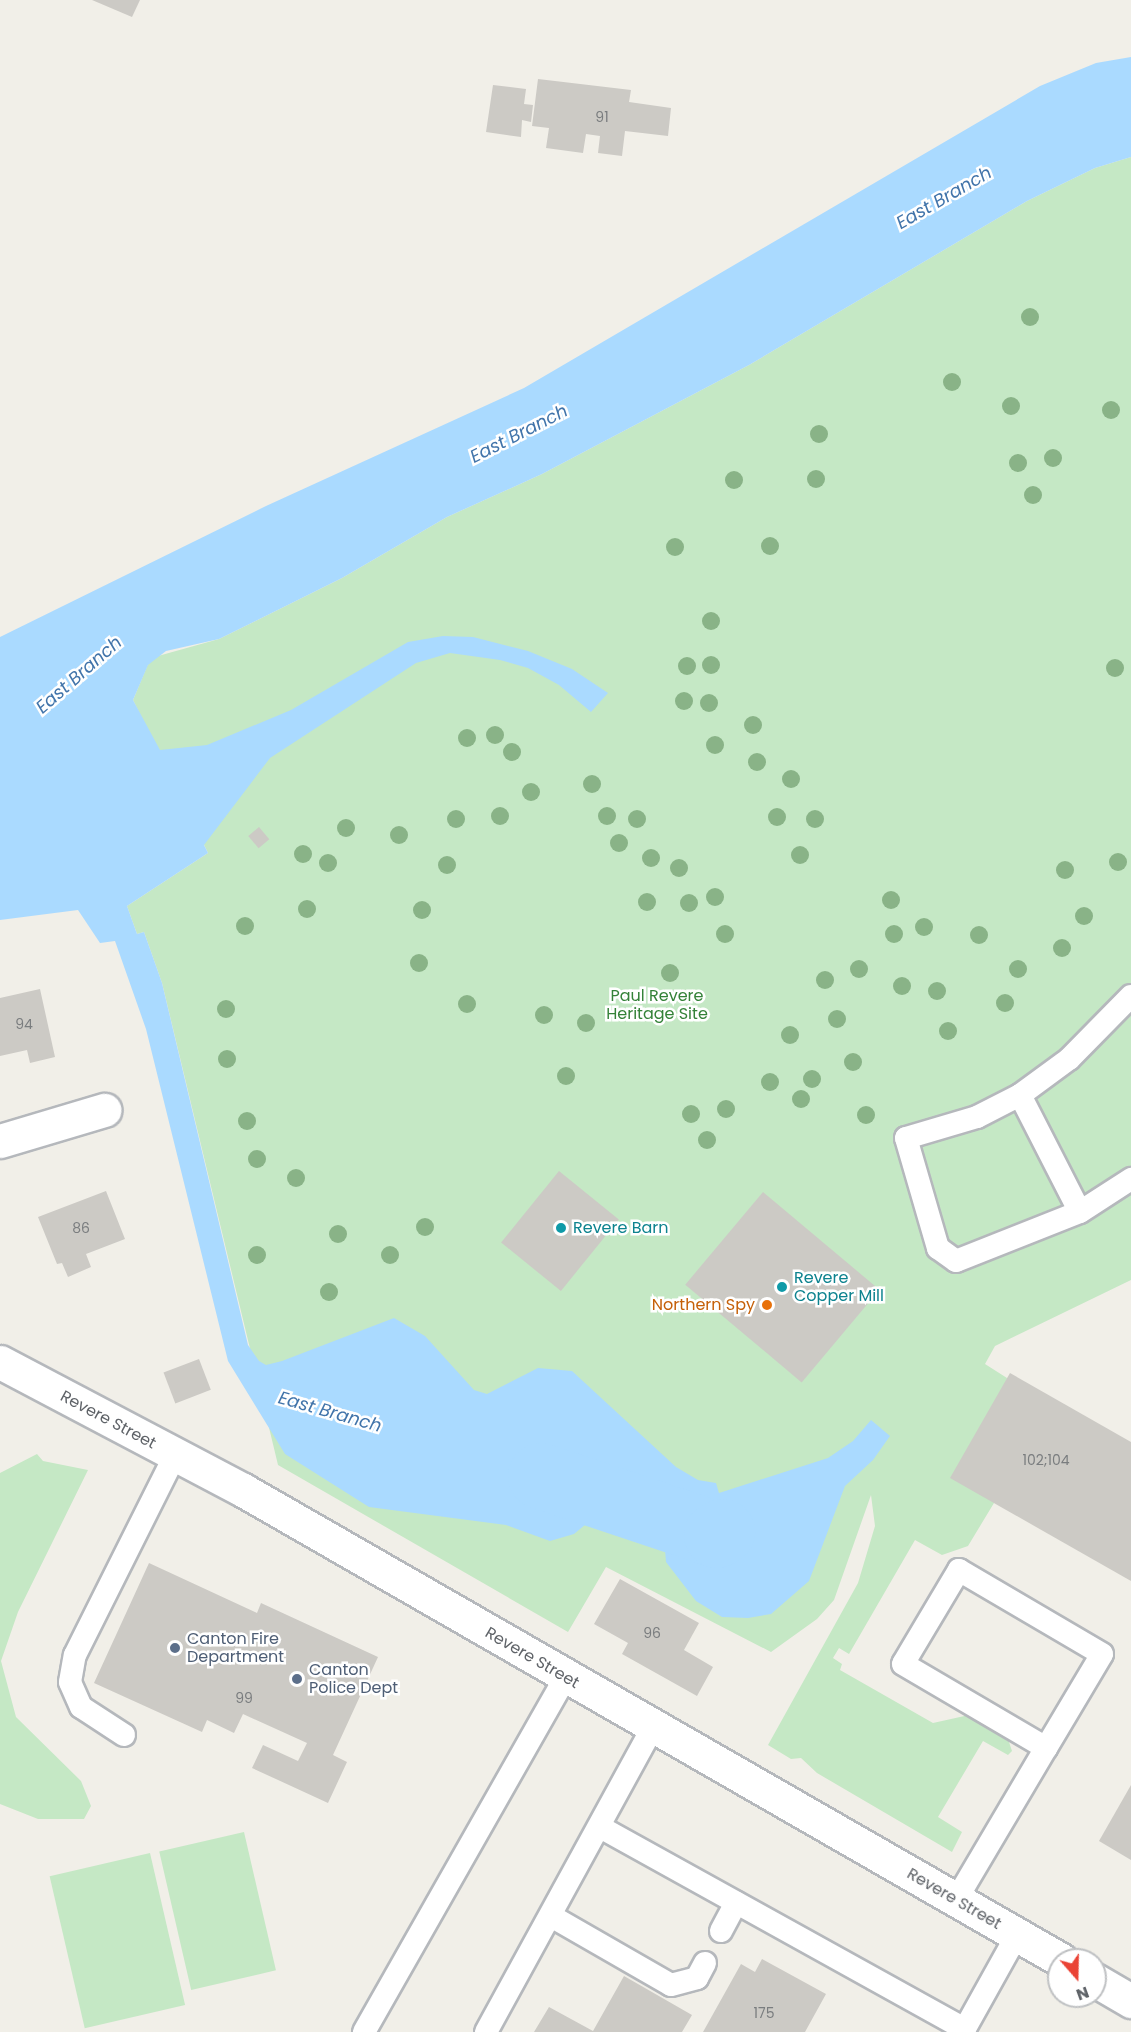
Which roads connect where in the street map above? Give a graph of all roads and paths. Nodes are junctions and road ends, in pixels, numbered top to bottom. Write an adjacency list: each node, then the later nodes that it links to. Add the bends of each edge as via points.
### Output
1 (1130, 998): 2 (lane, via 1069,1059)
2 (1020, 1095): 6 (lane); 6 (lane, via 977,1117 906,1138 938,1248 956,1261)
3 (104, 1110): 4 (street)
4 (0, 1141)
5 (1131, 1179): 6 (lane)
6 (1080, 1212)
7 (0, 1362): 8 (street, Revere Street)
8 (175, 1455): 9 (street, Revere Street); 11 (lane, via 75,1655 70,1682 81,1707)
9 (566, 1677): 10 (street, Revere Street); 24 (lane)
10 (653, 1727): 13 (lane); 14 (street, Revere Street)
11 (124, 1734)
12 (1047, 1748): 12 (lane, via 1102,1653 959,1570 903,1664); 14 (lane)
13 (600, 1827): 15 (lane); 16 (lane)
14 (956, 1900): 18 (street, Revere Street)
15 (736, 1903): 17 (lane); 23 (lane)
16 (550, 1916): 20 (lane, via 671,1985 697,1978); 25 (lane)
17 (721, 1931)
18 (1017, 1935): 19 (street, Revere Street); 23 (lane)
19 (1047, 1952)
20 (705, 1963)
21 (1107, 1987): 22 (street)
22 (1131, 2001)
23 (964, 2030)
24 (364, 2032)
25 (486, 2032)

